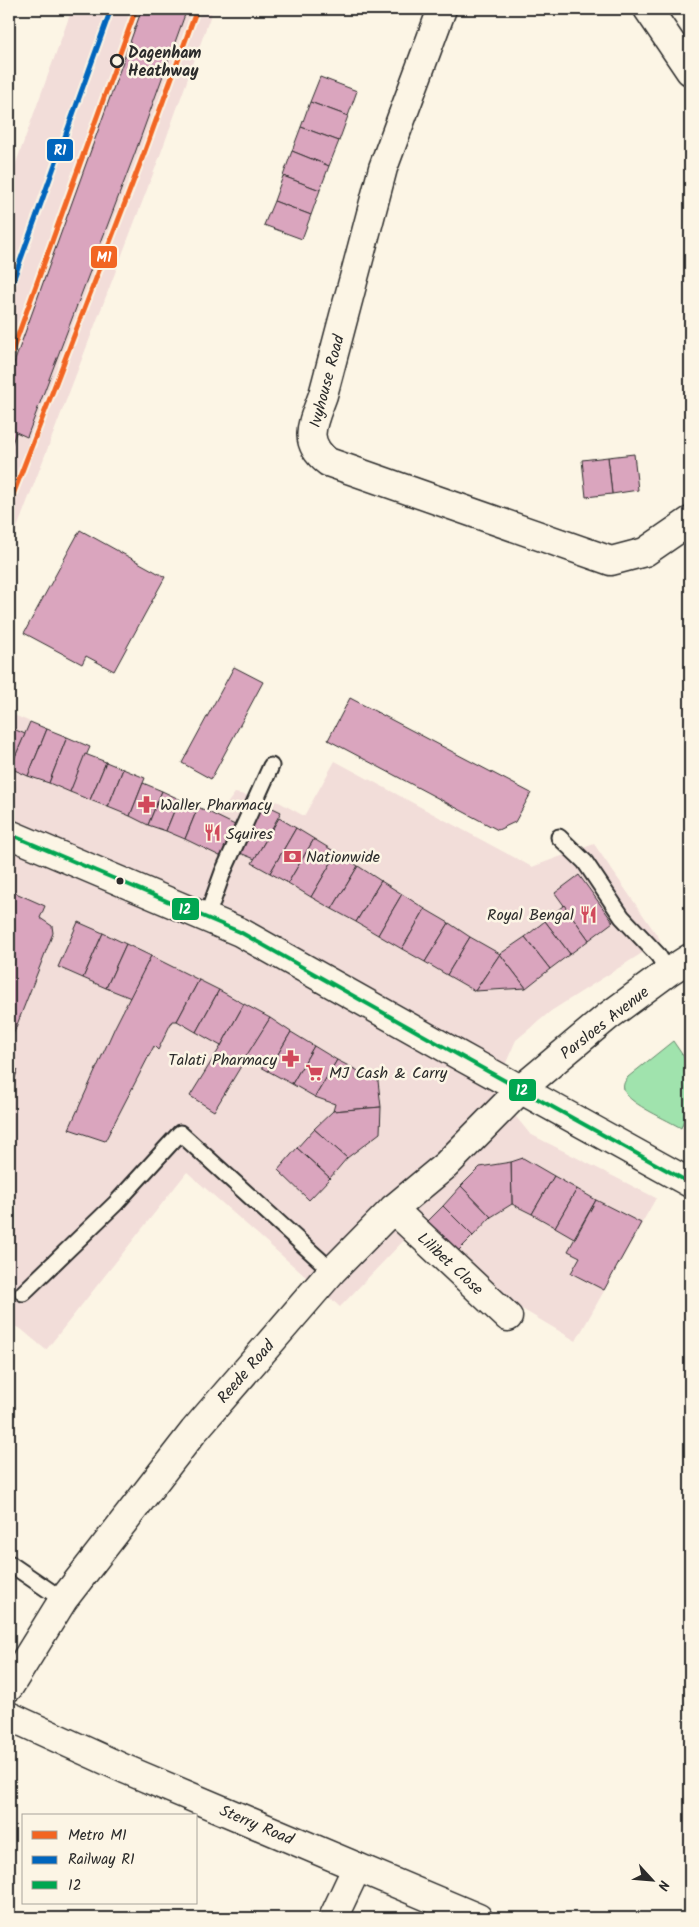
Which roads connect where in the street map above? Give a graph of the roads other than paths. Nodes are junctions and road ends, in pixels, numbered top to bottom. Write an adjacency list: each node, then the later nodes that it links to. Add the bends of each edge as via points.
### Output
1 (442, 9): 4 (street, Ivyhouse Road, via 384,168 313,425 311,443 328,462 611,561 645,552)
2 (648, 9): 3 (street)
3 (690, 71)
4 (690, 521)
5 (271, 766): 8 (lane)
6 (9, 834): 8 (street)
7 (559, 837): 9 (lane, via 585,862 622,917 658,956)
8 (206, 918): 10 (street, via 240,932)
9 (679, 965): 10 (street, Parsloes Avenue, via 586,1033)
10 (521, 1090): 11 (street); 12 (street, Reede Road, via 452,1159)
11 (690, 1183)
12 (393, 1209): 13 (street, Reede Road); 15 (street, Lilibet Close)
13 (332, 1271): 14 (lane, via 180,1133 116,1203); 17 (street, Reede Road, via 194,1431)
14 (23, 1293)
15 (508, 1317)
16 (9, 1563): 17 (lane)
17 (63, 1600): 18 (street, Reede Road)
18 (9, 1687)
19 (9, 1716): 20 (street, Sterry Road)
20 (357, 1867): 21 (street); 22 (street, Sterry Road)
21 (333, 1918)
22 (478, 1918)

